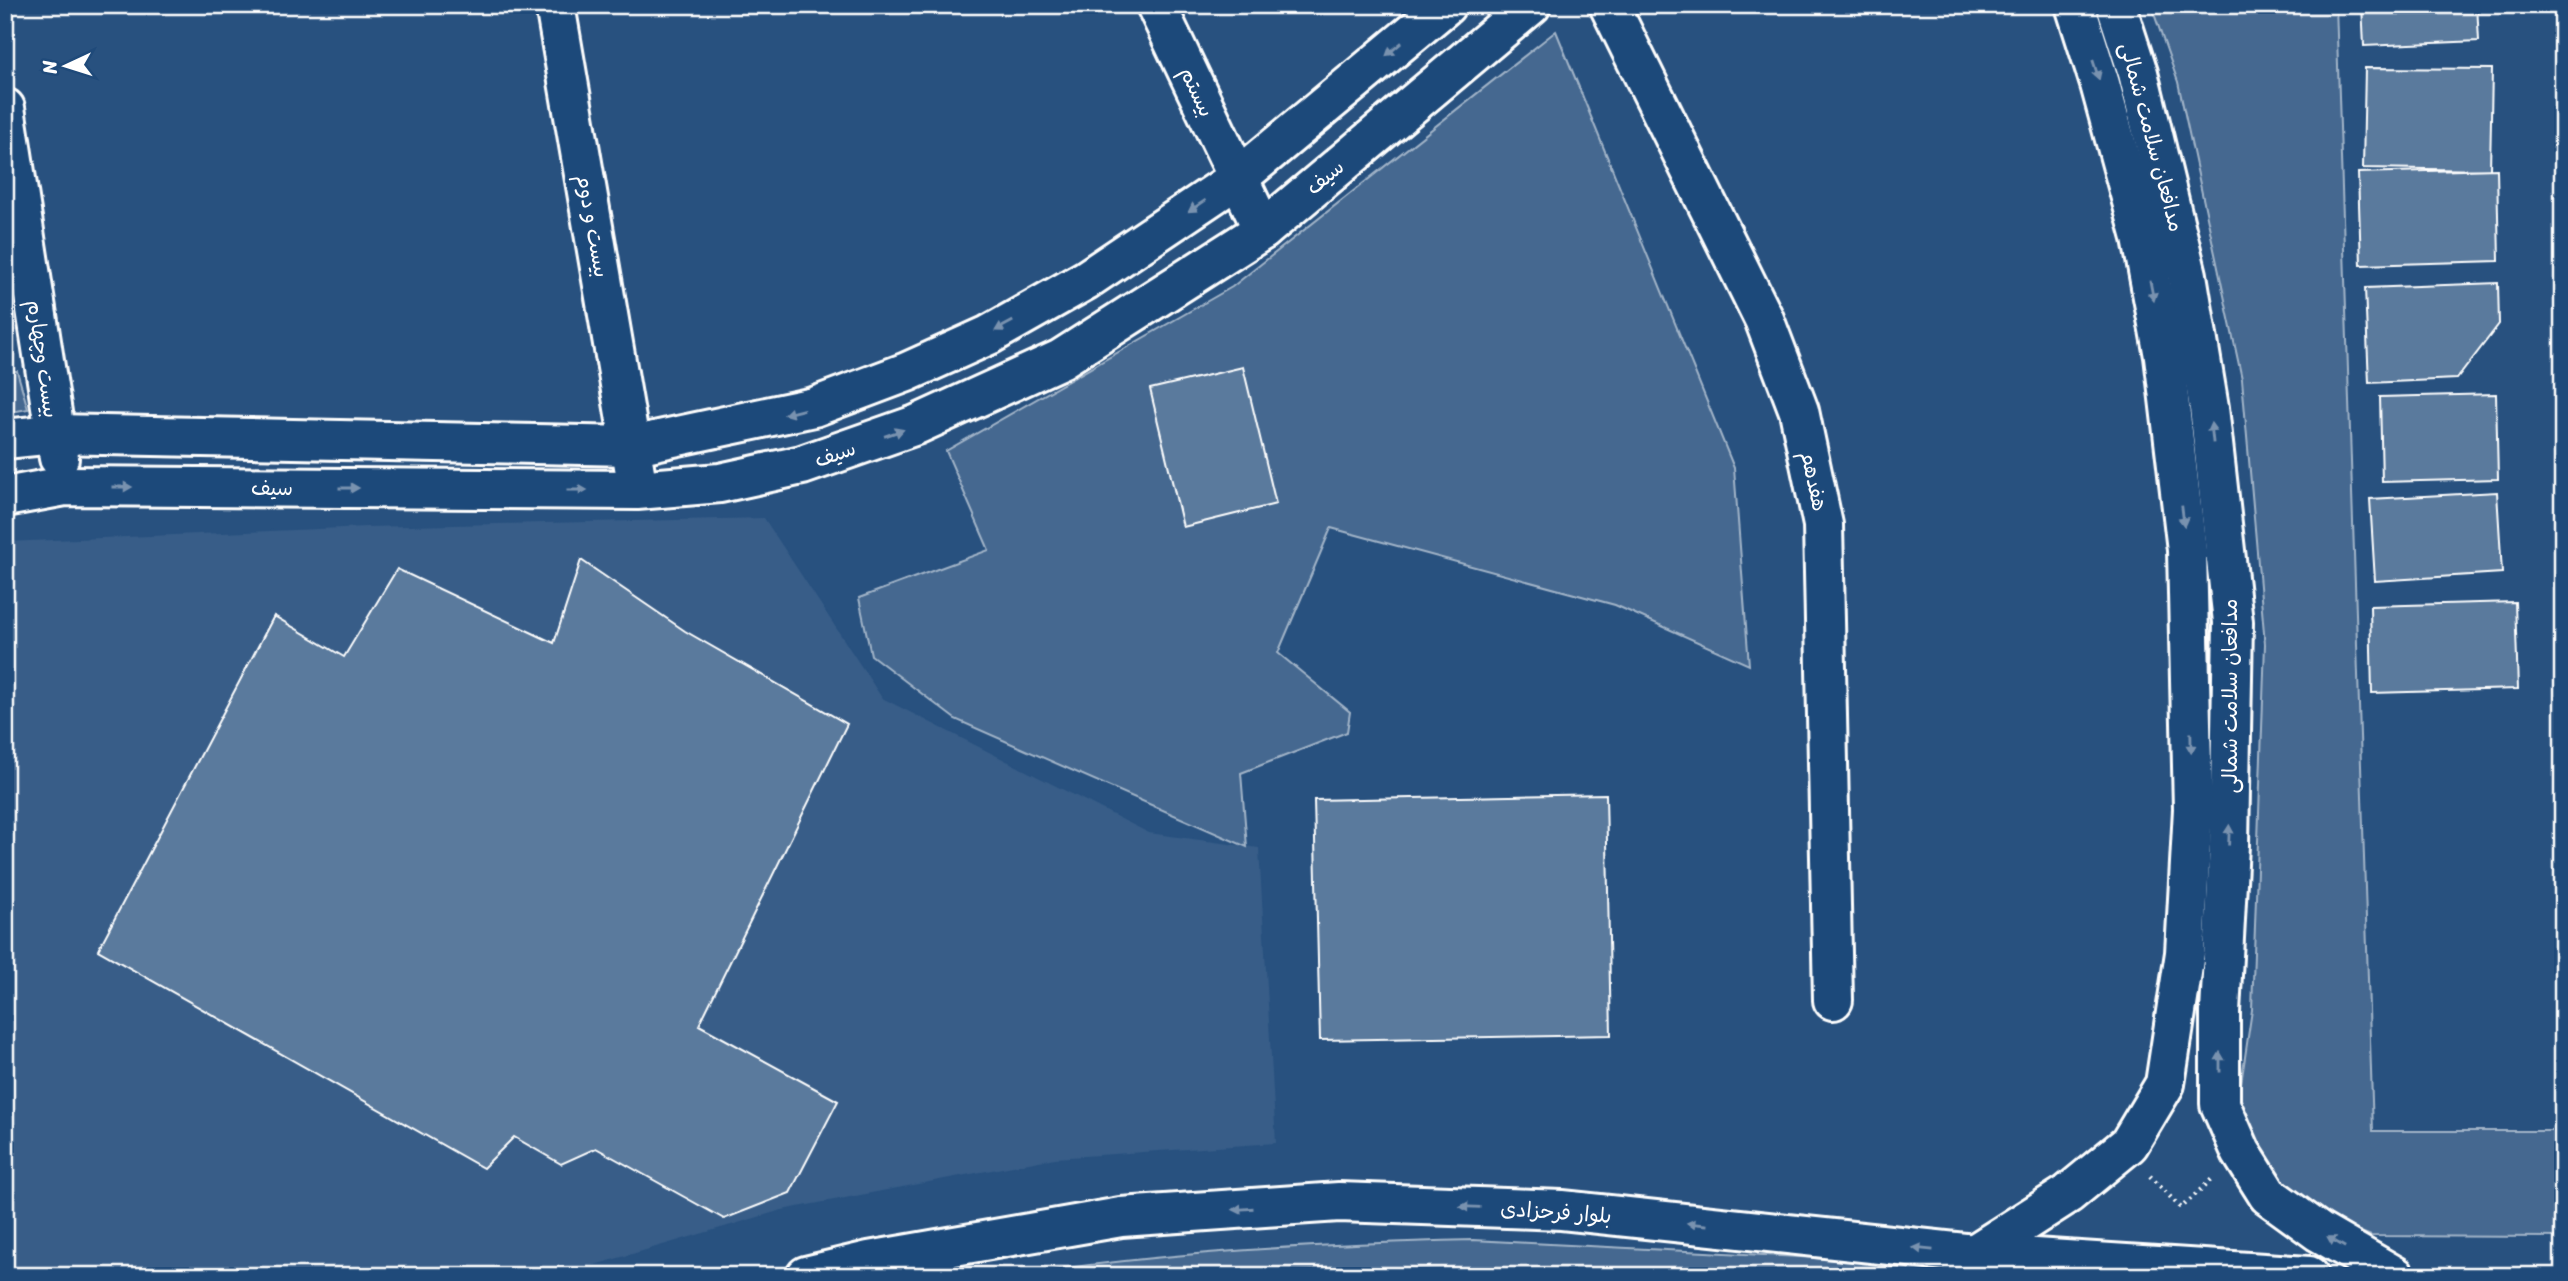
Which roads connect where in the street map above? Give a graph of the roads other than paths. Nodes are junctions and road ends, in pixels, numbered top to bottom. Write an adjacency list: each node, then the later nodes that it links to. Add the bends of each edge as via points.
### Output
1 (555, 5): 13 (street, بیست و دوم)
2 (1156, 5): 9 (street, بیستم)
3 (1446, 5): 9 (street, one-way to 9)
4 (1531, 5): 10 (street, سیف)
5 (1609, 5): 17 (street, هفدهم, via 1764,319 1799,411 1823,525)
6 (2075, 5): 18 (street, مدافعان سلامت شمالی, one-way to 18, via 2142,238 2164,356 2185,537 2193,808 2185,953 2165,1084 2129,1144 2068,1194)
7 (2116, 5): 21 (street, مدافعان سلامت شمالی, one-way to 7, via 2319,1233 2268,1195 2241,1152 2220,1104 2233,622 2209,408 2187,275 2138,73)
8 (5, 108): 11 (street, بیست وچهارم)
9 (1238, 178): 10 (street, بیستم); 13 (street, one-way to 13, via 1086,280 989,335 907,372 814,407)
10 (1263, 230): 15 (street, سیف, one-way to 10, via 720,483 803,465 916,425 1061,359)
11 (54, 434): 12 (street); 13 (street); 14 (street, بیست وچهارم)
12 (5, 439)
13 (631, 446): 15 (street, بیست و دوم)
14 (65, 486): 15 (street, سیف, one-way to 15); 16 (street, سیف)
15 (638, 490)
16 (5, 497)
17 (1833, 1000)
18 (1973, 1254): 19 (street, بلوار فرحزادی, one-way to 19, via 1562,1210 1339,1202 1121,1217); 20 (street, بلوار فرحزادی)
19 (806, 1276)
20 (2309, 1276)
21 (2395, 1276)

